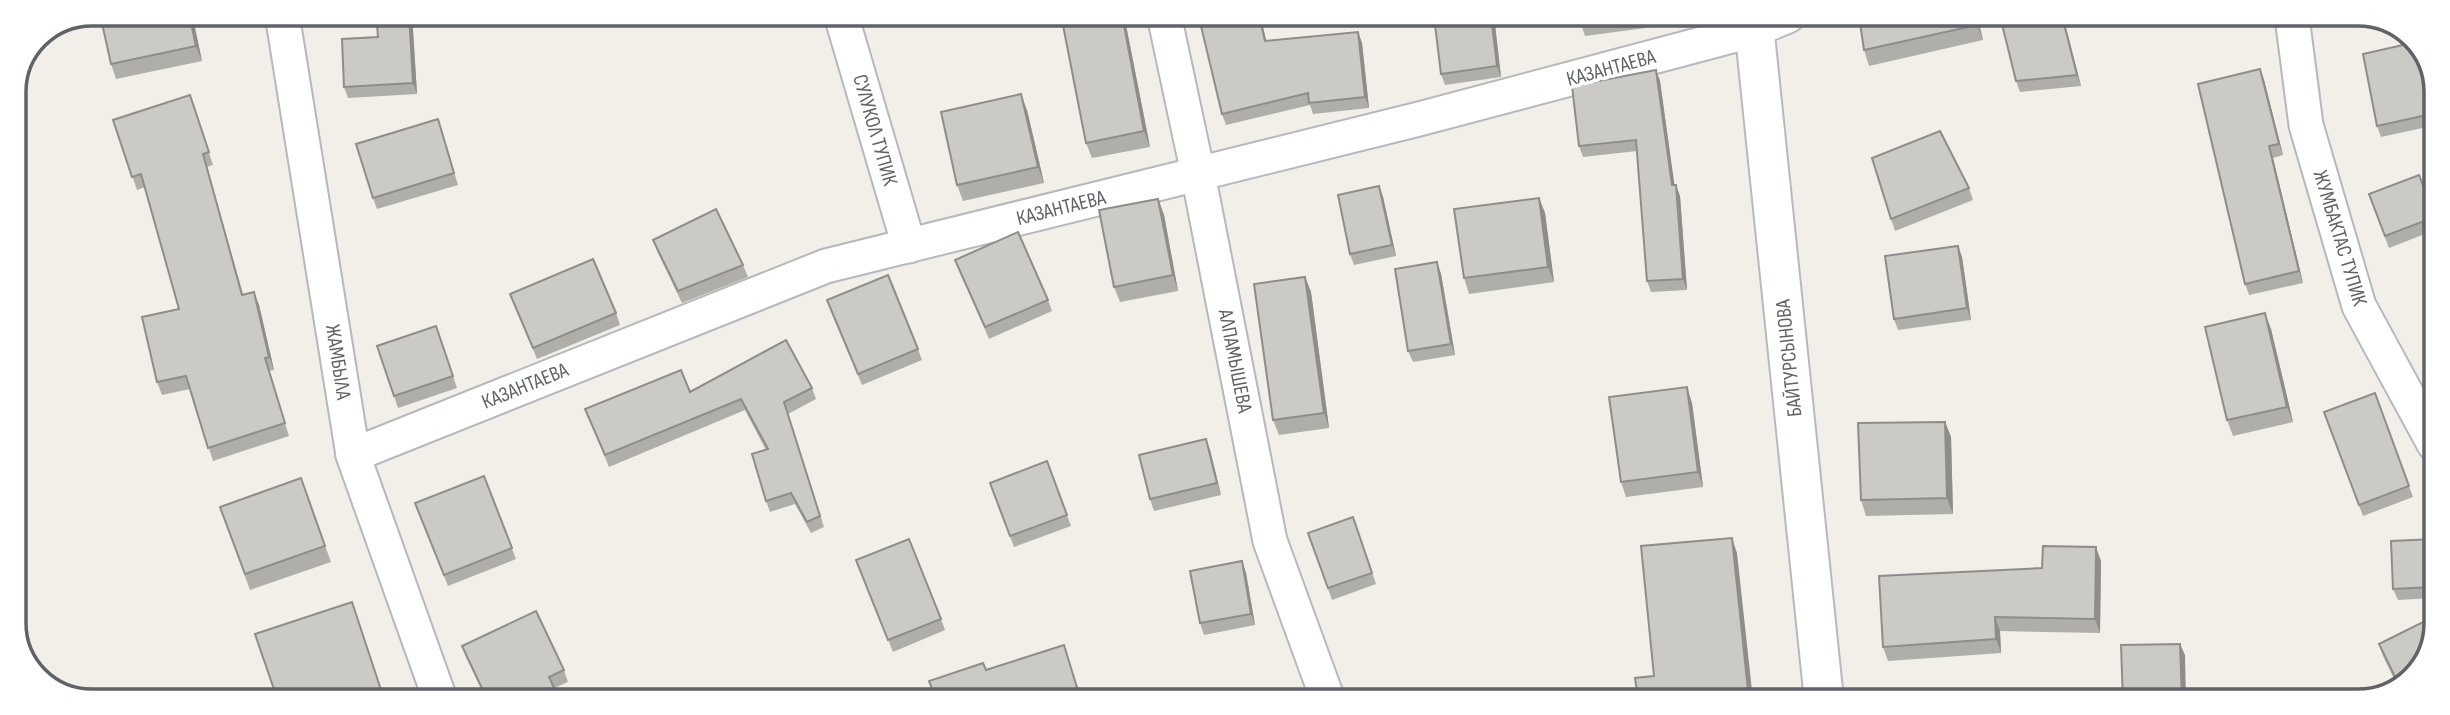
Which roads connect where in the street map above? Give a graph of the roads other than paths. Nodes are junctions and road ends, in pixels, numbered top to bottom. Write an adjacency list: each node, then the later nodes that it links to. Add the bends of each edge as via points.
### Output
1 (284, 26): 10 (street, ЖАМБЫЛА)
2 (844, 26): 8 (street, СУЛУКОЛ ТУПИК)
3 (1166, 26): 7 (street, АЛПАМЫШЕВА)
4 (1747, 26): 7 (street, КАЗАНТАЕВА, via 1419,119)
5 (1765, 26): 13 (main road, БАЙТУРСЫНОВА)
6 (2293, 26): 9 (street, ЖУМБАКТАС ТУПИК, via 2306,124 2359,306)
7 (1198, 174): 8 (street, КАЗАНТАЕВА); 12 (street, АЛПАМЫШЕВА, via 1270,541)
8 (909, 246): 10 (street, КАЗАНТАЕВА, via 826,266)
9 (2424, 426)
10 (353, 455): 11 (street, ЖАМБЫЛА)
11 (436, 689)
12 (1324, 689)
13 (1823, 689)

